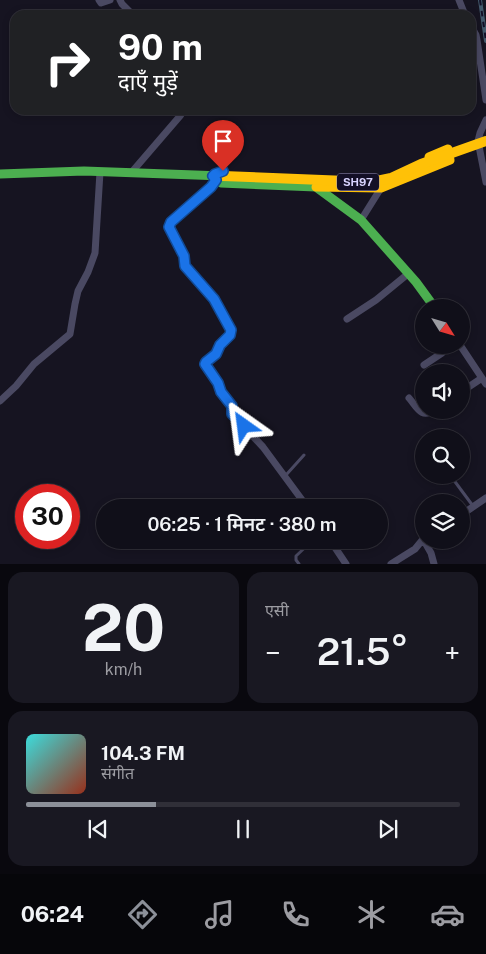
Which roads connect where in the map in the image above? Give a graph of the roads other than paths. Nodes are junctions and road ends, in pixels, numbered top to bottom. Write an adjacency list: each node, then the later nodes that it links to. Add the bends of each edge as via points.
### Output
1 (99, 0): 2 (street, via 101,3)
2 (110, 0)
3 (120, 0): 4 (street)
4 (128, 10)
5 (476, 34): 6 (street)
6 (486, 100)
7 (181, 115): 11 (street)
8 (486, 120): 14 (street, via 478,141)
9 (486, 141): 13 (street, SH97, bridge, via 391,178 372,182)
10 (100, 172): 11 (street, SH97); 12 (street, SH97); 27 (street, via 95,253 78,291 70,334 34,364)
11 (131, 173): 13 (street, SH97)
12 (0, 174)
13 (217, 177): 15 (street, via 221,182); 16 (street, via 215,174 223,171 374,178 403,170 446,149 449,151 450,160 447,162); 30 (street, via 207,191 171,222 170,230 184,256 185,266 214,299 231,330 216,354 205,363 206,366 232,406 232,414)
14 (486, 182)
15 (316, 187): 16 (street); 17 (street)
16 (381, 188): 17 (street)
17 (361, 220): 18 (street)
18 (409, 273): 19 (street); 20 (street)
19 (429, 299)
20 (347, 319)
21 (440, 354): 23 (street)
22 (466, 354): 24 (street)
23 (426, 364)
24 (485, 382): 25 (street)
25 (470, 388)
26 (409, 398): 28 (street)
27 (0, 401)
28 (415, 404)
29 (304, 456): 30 (lane)
30 (286, 476): 33 (street)
31 (457, 484): 34 (lane)
32 (486, 498): 34 (street)
33 (302, 499)
34 (474, 507): 35 (street)
35 (470, 509)
36 (303, 549): 40 (lane, via 296,556)
37 (336, 549): 41 (street)
38 (415, 549): 42 (street)
39 (428, 549): 43 (street)
40 (299, 564)
41 (346, 564)
42 (391, 564)
43 (434, 564)

